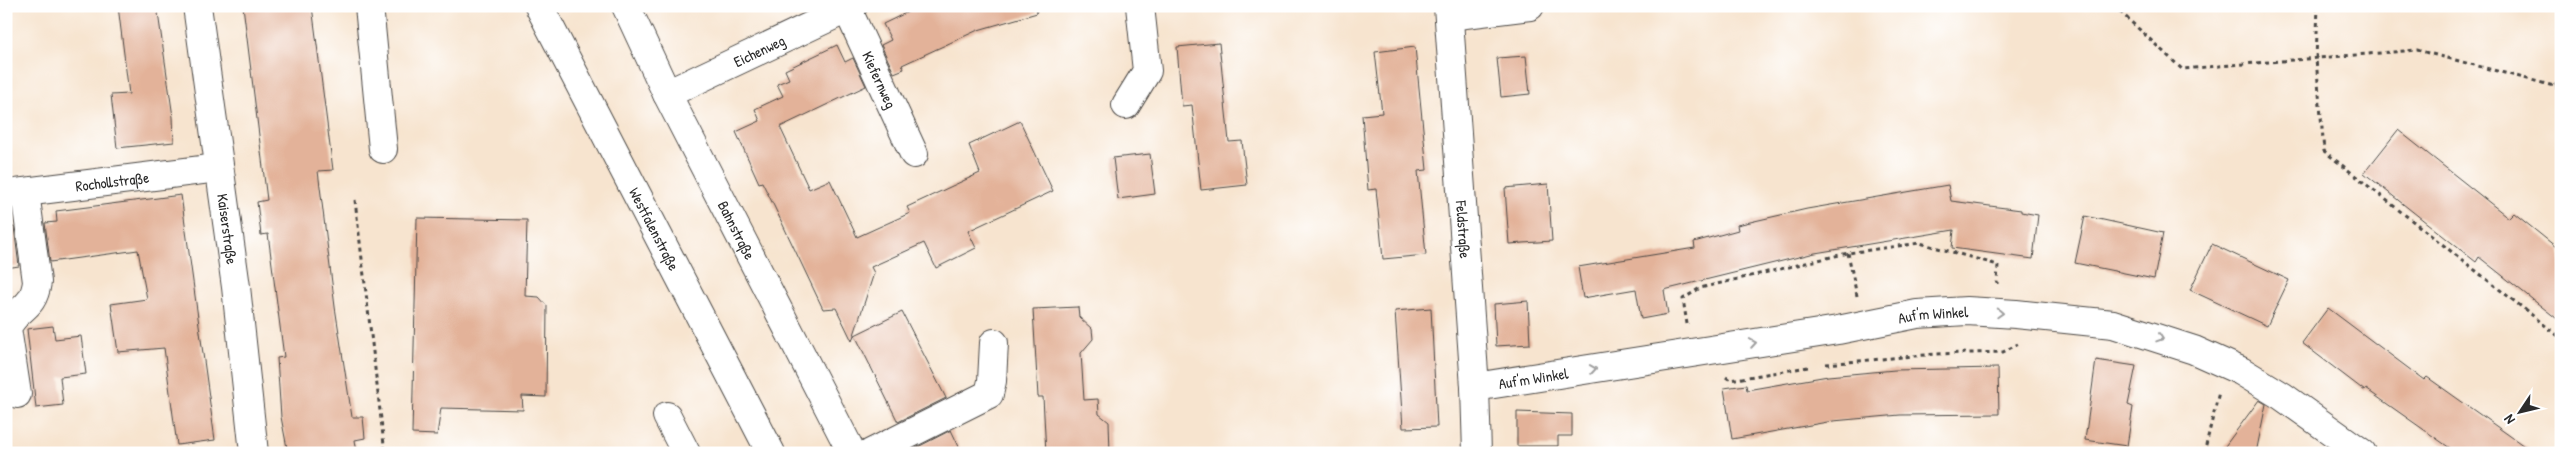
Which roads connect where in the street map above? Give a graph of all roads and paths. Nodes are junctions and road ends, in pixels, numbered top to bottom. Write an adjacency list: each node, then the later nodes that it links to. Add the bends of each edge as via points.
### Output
1 (197, 6): 19 (street, Kaiserstraße)
2 (369, 6): 17 (street)
3 (539, 6): 38 (street, Westfalenstraße)
4 (626, 6): 15 (street, Bahnstraße)
5 (1140, 6): 16 (street, via 1147,71)
6 (1530, 6): 10 (street)
7 (2114, 6): 11 (path, via 2182,69)
8 (2318, 6): 11 (path)
9 (849, 7): 15 (street, Eichenweg); 18 (street, Kiefernweg)
10 (1448, 11): 32 (street, Feldstraße)
11 (2316, 59): 13 (path, via 2417,50); 26 (path, via 2324,151)
12 (2561, 81): 13 (path)
13 (2554, 86): 14 (path)
14 (2561, 91)
15 (666, 94): 39 (street, Bahnstraße)
16 (1126, 104)
17 (382, 149)
18 (914, 154)
19 (218, 168): 20 (street, Rochollstraße); 35 (street, Kaiserstraße, via 236,287)
20 (16, 193): 33 (street, via 37,282 36,294 30,305 7,328)
21 (355, 200): 36 (path)
22 (1848, 253): 23 (path); 24 (path, via 1920,244 1998,265); 28 (path, via 1700,288 1683,299)
23 (1854, 281)
24 (1996, 288)
25 (2039, 315): 28 (street, Auf'm Winkel, one-way to 25, via 1917,314 1967,311); 29 (path, via 2036,330 2003,352); 31 (street, Auf'm Winkel, one-way to 31, via 2114,324 2194,350)
26 (2561, 338)
27 (994, 343): 40 (street, via 989,394)
28 (1696, 352): 30 (path, via 1730,380); 32 (street, Auf'm Winkel, one-way to 28)
29 (1822, 364)
30 (1814, 366)
31 (2232, 367): 42 (path, via 2219,390); 43 (street, Auf'm Winkel, via 2282,396)
32 (1475, 387): 41 (street, Feldstraße)
33 (17, 394)
34 (667, 416): 37 (street)
35 (254, 453)
36 (385, 453)
37 (686, 453)
38 (771, 453)
39 (852, 453)
40 (871, 453)
41 (1477, 453)
42 (2204, 453)
43 (2362, 453)

